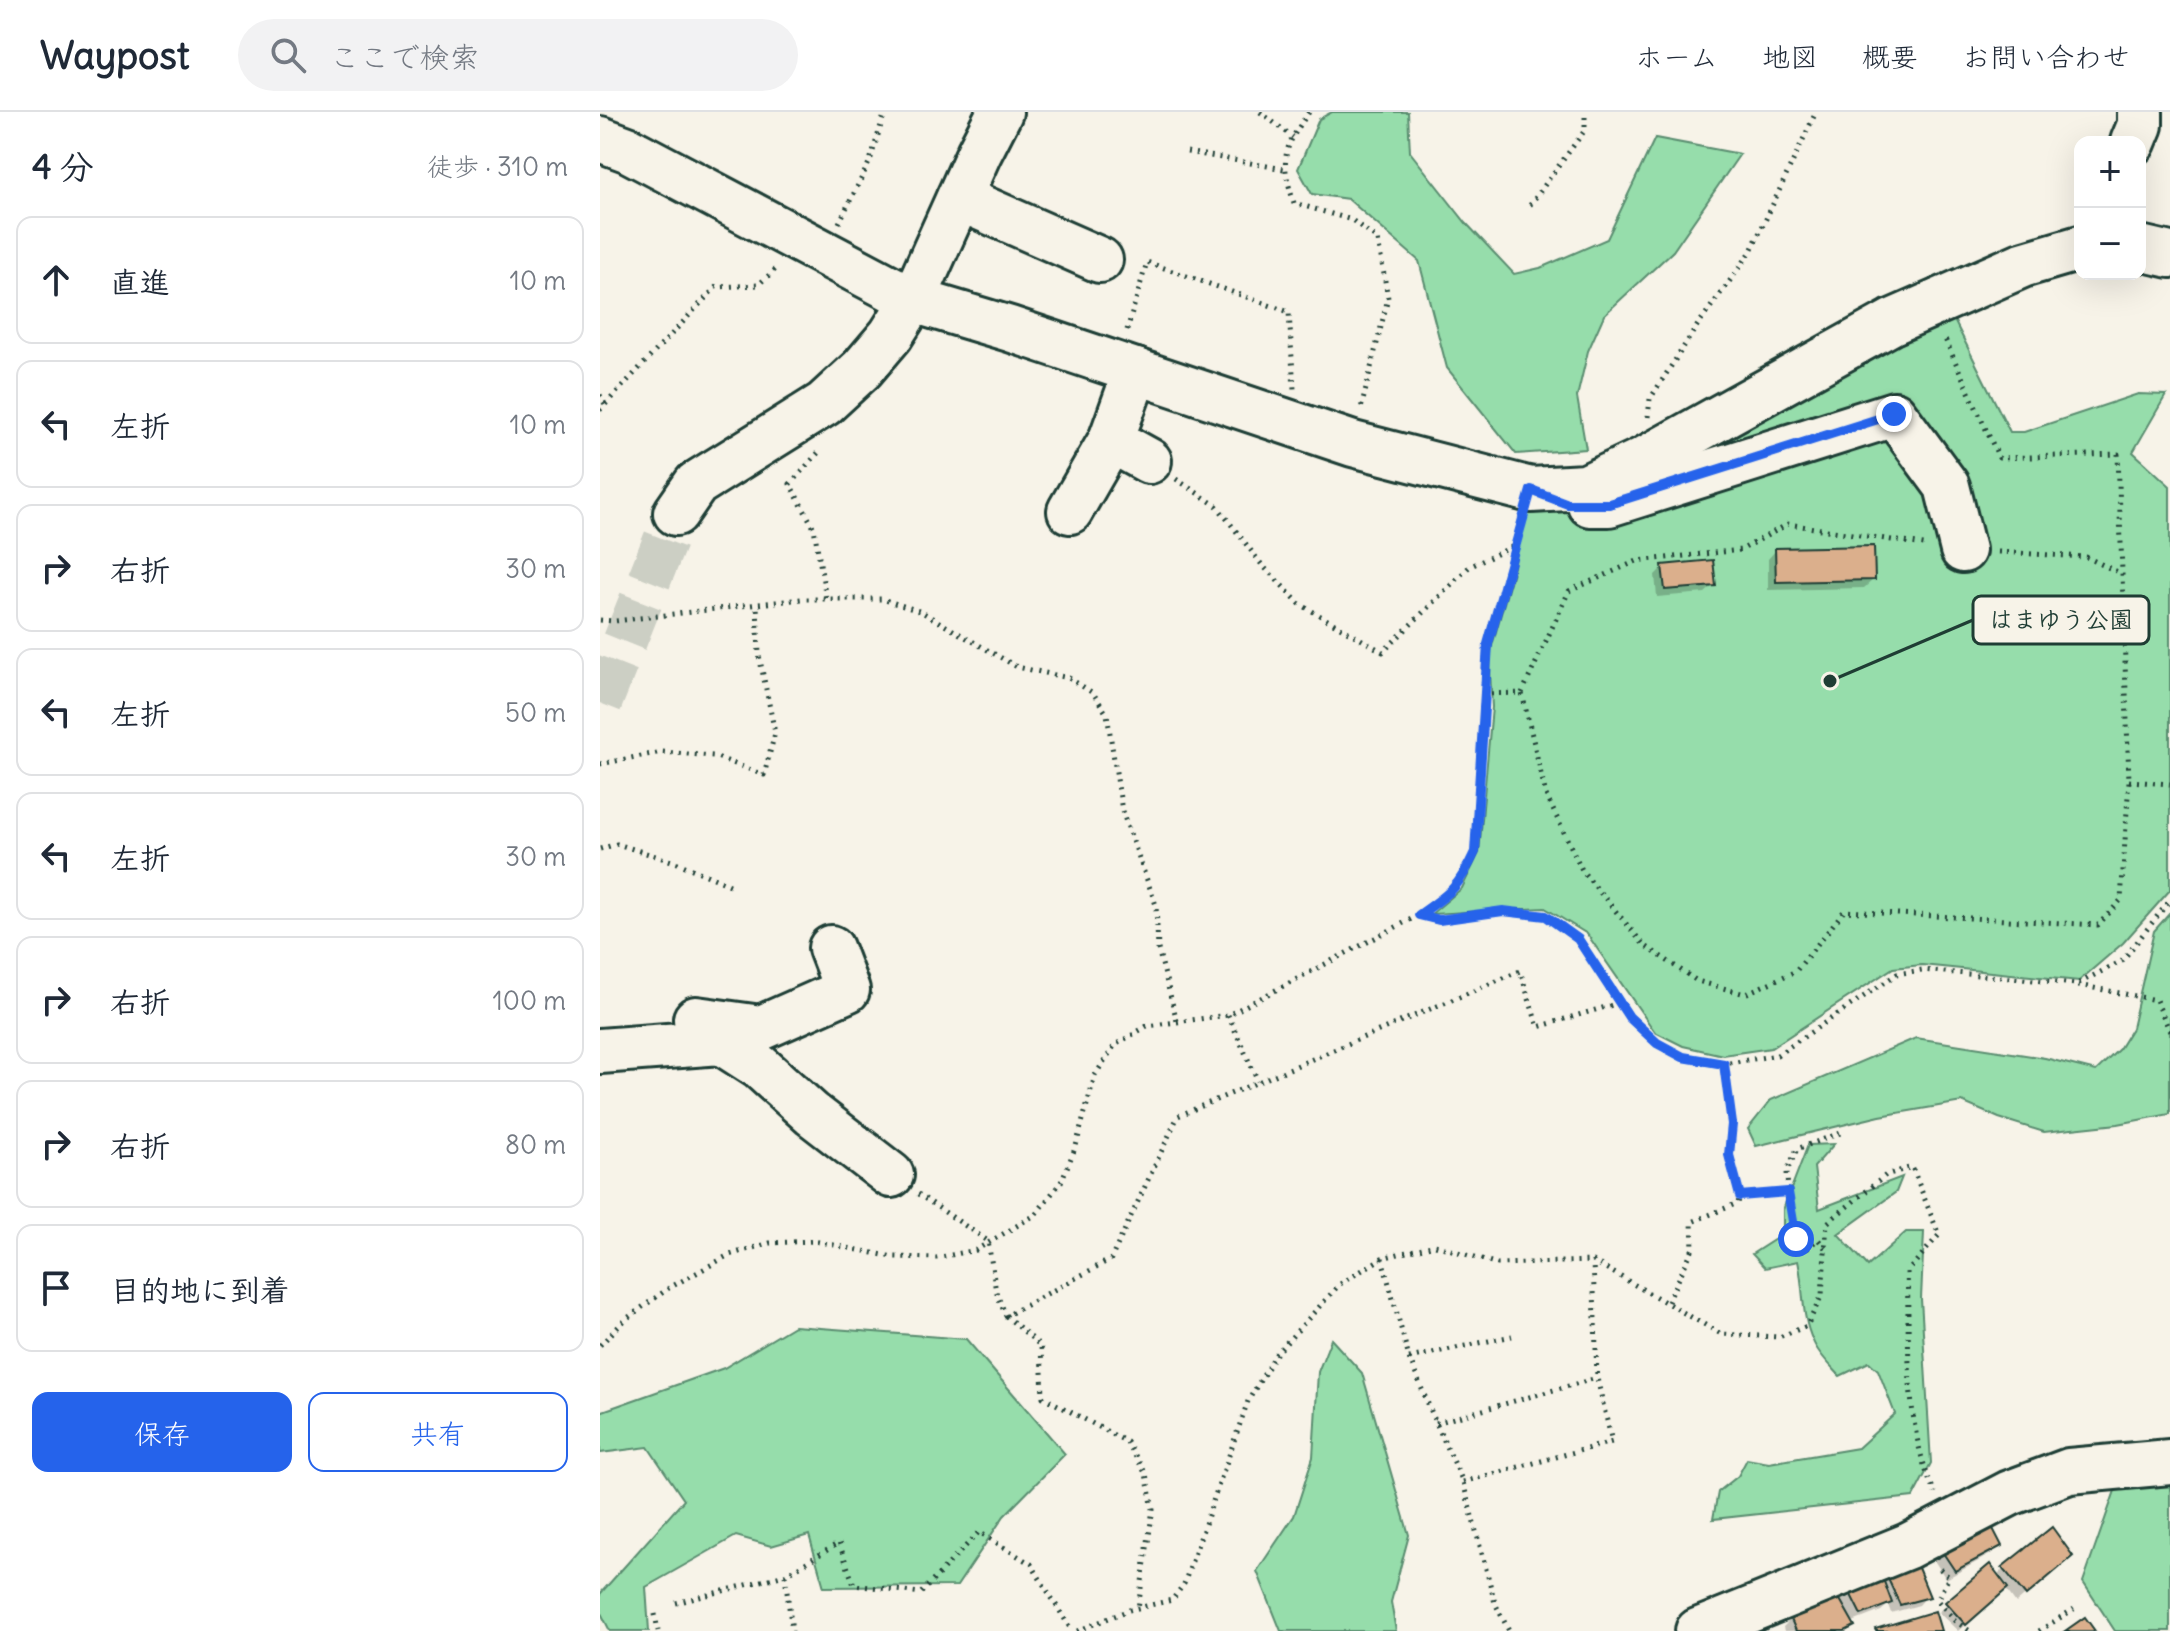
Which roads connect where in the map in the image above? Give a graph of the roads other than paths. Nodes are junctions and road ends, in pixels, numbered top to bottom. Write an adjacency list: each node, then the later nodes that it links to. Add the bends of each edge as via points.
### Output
1 (1000, 112): 5 (street)
2 (2140, 112): 3 (street)
3 (2135, 136)
4 (600, 139): 10 (street)
5 (959, 198): 9 (street); 10 (street)
6 (2146, 249): 8 (street)
7 (2074, 250): 14 (street, via 2022,265 1892,322 1586,487)
8 (2170, 255)
9 (1100, 260)
10 (913, 300): 11 (street); 16 (street, via 862,369 824,404 696,484)
11 (1126, 368): 12 (street); 14 (street, via 1353,444)
12 (1111, 440): 13 (street); 15 (street)
13 (1149, 461)
14 (1531, 490): 17 (street, via 1568,504 1609,504 1894,414 1947,486)
15 (1070, 511)
16 (676, 513)
17 (1963, 550)
18 (831, 948): 19 (street, via 847,990 761,1028 701,1018 633,1031)
19 (602, 1050): 20 (street, via 721,1042 760,1067)
20 (891, 1175)
21 (2170, 1462): 22 (street, via 2069,1471)
22 (1698, 1631)

